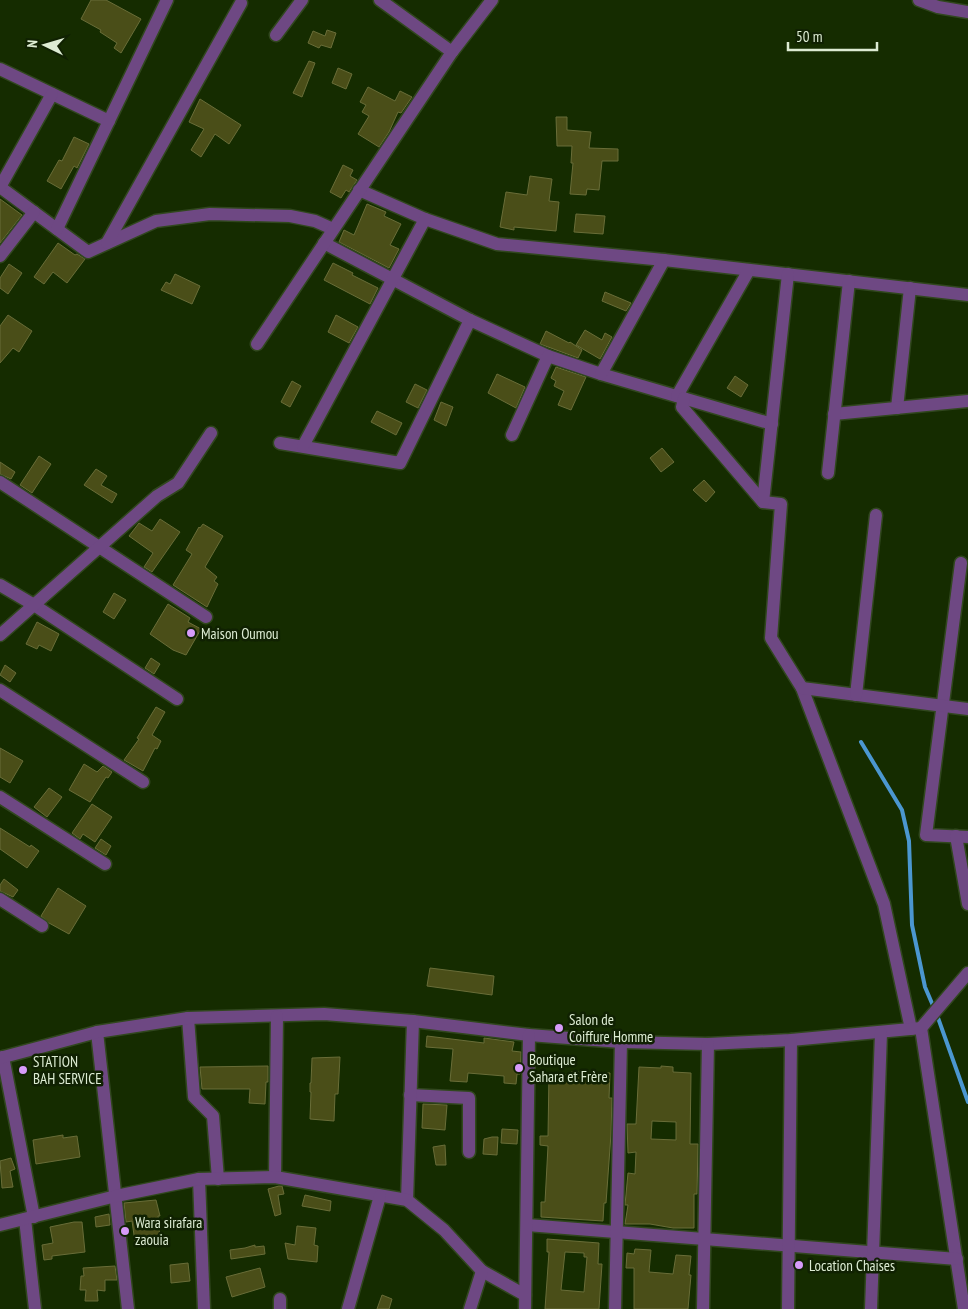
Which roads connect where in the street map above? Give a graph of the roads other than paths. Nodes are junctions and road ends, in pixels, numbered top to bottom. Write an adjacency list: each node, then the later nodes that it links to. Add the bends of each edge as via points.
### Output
1 (166, 0): 12 (street)
2 (302, 0): 8 (street)
3 (380, 0): 9 (street)
4 (492, 0): 9 (street)
5 (919, 0): 7 (street)
6 (241, 3): 19 (street)
7 (968, 12)
8 (276, 35)
9 (452, 52): 14 (street)
10 (0, 69): 11 (street)
11 (52, 94): 12 (street); 13 (street)
12 (108, 121): 17 (street)
13 (0, 187): 15 (street)
14 (359, 190): 16 (street); 18 (street)
15 (34, 212): 17 (street); 21 (street)
16 (425, 219): 22 (street, via 496,244); 25 (street)
17 (57, 229): 19 (street, via 88,252)
18 (333, 229): 19 (street, via 304,218 210,214 156,221); 20 (street)
19 (107, 243)
20 (324, 243): 25 (street); 30 (street)
21 (0, 256)
22 (664, 260): 23 (street); 32 (street)
23 (749, 270): 24 (street); 33 (street)
24 (788, 274): 26 (street); 37 (street)
25 (393, 279): 29 (street); 41 (street)
26 (849, 281): 27 (street); 36 (street)
27 (910, 288): 28 (street); 35 (street)
28 (968, 295)
29 (470, 320): 31 (street); 41 (street, via 400,463)
30 (257, 344)
31 (548, 356): 32 (street); 39 (street)
32 (601, 374): 33 (street)
33 (680, 397): 37 (street); 44 (street, via 682,407)
34 (968, 401): 35 (street)
35 (897, 408): 36 (street)
36 (834, 414): 42 (street)
37 (772, 424): 44 (street)
38 (212, 433): 46 (street, via 178,483)
39 (512, 435)
40 (280, 442): 41 (street)
41 (303, 446)
42 (828, 473)
43 (0, 482): 46 (street)
44 (763, 502): 52 (street, via 781,504 771,638)
45 (876, 515): 54 (street)
46 (99, 547): 49 (street); 50 (street)
47 (961, 563): 56 (street)
48 (0, 585): 49 (street)
49 (34, 605): 51 (street); 55 (street)
50 (206, 617)
51 (0, 635)
52 (802, 688): 54 (street); 69 (street, via 884,904)
53 (0, 690): 58 (street)
54 (856, 695): 56 (street)
55 (177, 699)
56 (943, 706): 57 (street); 60 (street, via 926,835)
57 (968, 709)
58 (143, 782)
59 (0, 797): 61 (street)
60 (962, 837): 63 (street)
61 (105, 864)
62 (0, 899): 64 (street)
63 (968, 904)
64 (42, 926)
65 (968, 973): 69 (street)
66 (277, 1016): 67 (street); 68 (street, via 324,1014); 79 (street)
67 (188, 1018): 70 (street); 80 (street, via 194,1097 213,1116)
68 (413, 1021): 72 (street); 77 (street)
69 (916, 1029): 71 (street); 92 (street)
70 (97, 1032): 76 (street); 82 (street)
71 (881, 1033): 73 (street); 91 (street)
72 (529, 1035): 74 (street); 87 (street)
73 (792, 1040): 75 (street); 90 (street)
74 (621, 1042): 75 (street); 88 (street)
75 (708, 1044): 89 (street)
76 (1, 1058): 85 (street)
77 (410, 1095): 78 (street, via 469,1098); 84 (street)
78 (468, 1152)
79 (275, 1177): 80 (street); 83 (street)
80 (218, 1178): 81 (street)
81 (199, 1179): 82 (street); 97 (street)
82 (116, 1196): 85 (street); 96 (street)
83 (380, 1196): 84 (street); 98 (street)
84 (407, 1200): 93 (street, via 444,1230)
85 (30, 1218): 86 (street); 95 (street)
86 (0, 1225)
87 (527, 1225): 88 (street); 94 (street)
88 (616, 1232): 89 (street); 101 (street)
89 (704, 1239): 90 (street); 102 (street)
90 (788, 1246): 91 (street); 103 (street)
91 (874, 1252): 92 (street); 104 (street)
92 (957, 1259): 105 (street)
93 (482, 1271): 94 (street); 99 (street)
94 (525, 1295): 100 (street)
95 (35, 1309)
96 (128, 1309)
97 (204, 1309)
98 (348, 1309)
99 (470, 1309)
100 (525, 1309)
101 (615, 1309)
102 (703, 1309)
103 (788, 1309)
104 (872, 1309)
105 (964, 1309)

